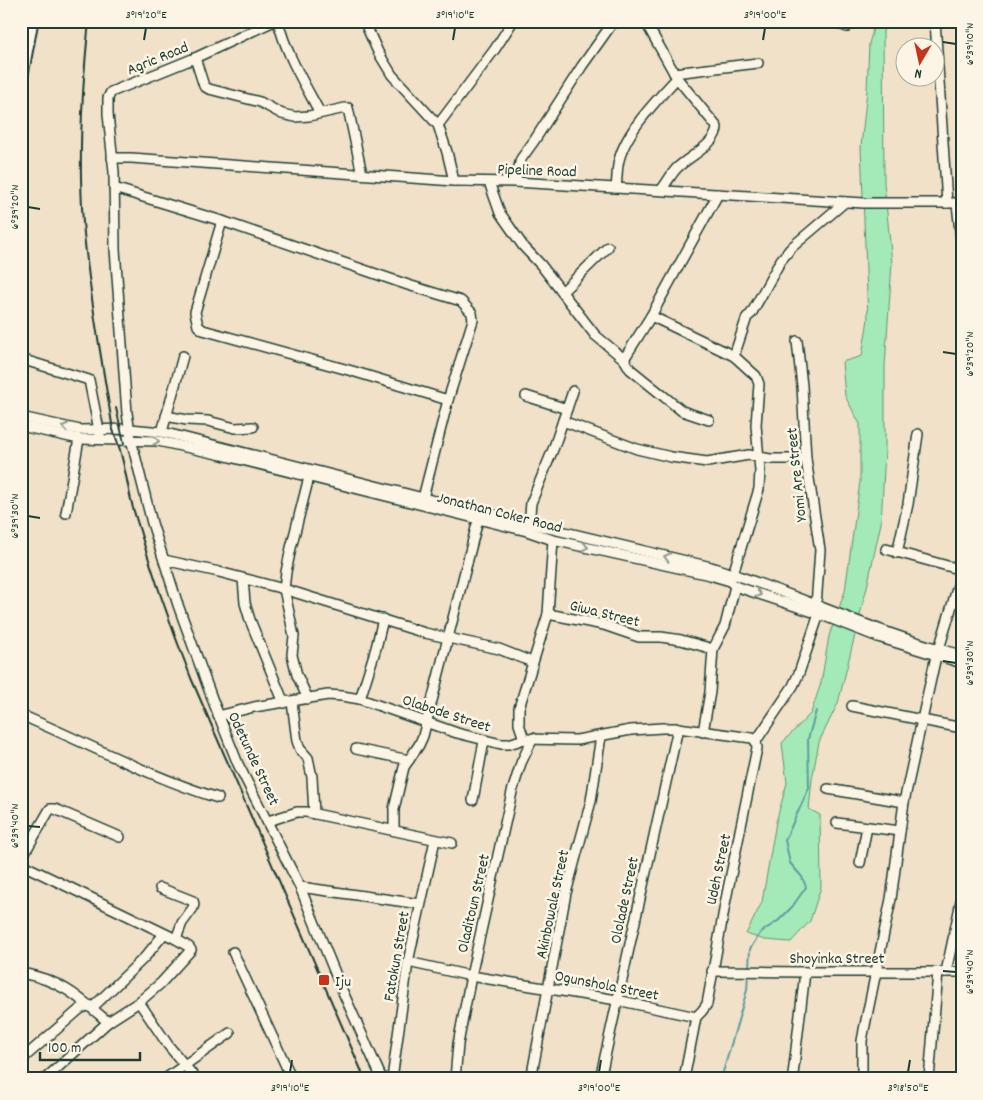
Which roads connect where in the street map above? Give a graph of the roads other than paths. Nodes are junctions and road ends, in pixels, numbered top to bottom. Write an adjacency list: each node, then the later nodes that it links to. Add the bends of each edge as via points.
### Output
1 (23, 21): 12 (main road)
2 (32, 21): 16 (main road)
3 (274, 21): 13 (street, Agric Road)
4 (278, 21): 17 (street, via 293,63)
5 (364, 21): 18 (street, via 392,75)
6 (513, 21): 18 (street)
7 (614, 21): 23 (street, via 520,158)
8 (645, 21): 15 (street)
9 (831, 21): 10 (street, via 846,27)
10 (848, 21)
11 (935, 21): 29 (street)
12 (21, 32)
13 (195, 58): 17 (street, via 202,82 209,89 260,102 295,117); 19 (street, Agric Road, via 112,92 108,98 108,114)
14 (758, 63): 15 (street)
15 (675, 76): 25 (street, via 625,143 618,164); 26 (street, via 717,126 717,132 698,153 685,160)
16 (21, 80)
17 (320, 113): 20 (street, via 348,108)
18 (438, 125): 21 (street)
19 (112, 158): 20 (street, Pipeline Road); 24 (street, Odetunde Street)
20 (362, 174): 21 (street, Pipeline Road)
21 (454, 181): 22 (street, Pipeline Road)
22 (490, 182): 23 (street, Pipeline Road); 34 (street, via 500,213)
23 (515, 182): 25 (street, Pipeline Road)
24 (114, 188): 31 (street); 51 (street, Odetunde Street, via 116,259)
25 (616, 188): 26 (street, Pipeline Road)
26 (661, 190): 27 (street, Pipeline Road)
27 (718, 194): 28 (street, Pipeline Road); 35 (street)
28 (845, 202): 29 (street, Pipeline Road); 38 (street, via 780,260 747,317)
29 (946, 203): 30 (street, Pipeline Road)
30 (959, 204): 33 (street)
31 (222, 221): 43 (street, via 461,301 472,313 472,320); 43 (street, via 195,312 198,326 203,330)
32 (608, 247): 34 (street)
33 (962, 248)
34 (562, 292): 39 (street, via 595,335)
35 (651, 316): 38 (street); 39 (street)
36 (797, 341): 59 (street, Yomi Are Street)
37 (183, 356): 45 (street)
38 (734, 356): 58 (street, via 756,376 759,384)
39 (624, 359): 47 (street, via 630,369 682,411)
40 (21, 360): 52 (street, via 89,380)
41 (574, 390): 44 (street)
42 (526, 396): 44 (street)
43 (448, 400): 61 (street)
44 (567, 409): 48 (street)
45 (166, 416): 50 (street, via 235,428); 53 (street)
46 (21, 417): 52 (street, Jonathan Coker Road, one-way to 46)
47 (709, 420)
48 (563, 421): 58 (street, via 637,449 671,457 707,462); 64 (street, via 531,503)
49 (21, 426): 55 (street, Jonathan Coker Road)
50 (253, 427)
51 (130, 429): 52 (street, Jonathan Coker Road); 53 (street, Jonathan Coker Road); 56 (street, Odetunde Street)
52 (99, 431): 57 (street)
53 (162, 432): 61 (street, Jonathan Coker Road)
54 (918, 434): 67 (street)
55 (79, 439): 57 (street, Jonathan Coker Road); 62 (street)
56 (131, 439): 57 (street, Jonathan Coker Road); 60 (street, Jonathan Coker Road, one-way to 60, via 158,440); 68 (street, Odetunde Street)
57 (101, 440)
58 (758, 456): 59 (street); 70 (street, via 759,489)
59 (806, 459): 74 (street, Yomi Are Street, via 820,550)
60 (309, 477): 63 (street, Jonathan Coker Road); 73 (street)
61 (423, 498): 64 (street, Jonathan Coker Road)
62 (66, 513)
63 (478, 520): 65 (street, Jonathan Coker Road); 77 (street)
64 (529, 524): 70 (street, Jonathan Coker Road, one-way to 64)
65 (553, 540): 72 (street, Jonathan Coker Road, one-way to 72, via 710,575 730,581); 75 (street)
66 (886, 549): 67 (street)
67 (897, 552): 69 (street)
68 (164, 560): 71 (street); 88 (street, Odetunde Street)
69 (962, 571): 79 (street)
70 (733, 574): 74 (street, Jonathan Coker Road)
71 (243, 579): 73 (street); 85 (street, via 250,620)
72 (735, 586): 74 (street, Jonathan Coker Road, one-way to 74); 78 (street, via 725,626)
73 (284, 589): 76 (street); 83 (street, via 294,636 292,655)
74 (818, 610): 79 (street, Jonathan Coker Road, via 878,637); 97 (street, Yomi Are Street, via 793,686)
75 (548, 614): 78 (street, Giwa Street, via 604,625 639,637 681,640); 81 (street)
76 (384, 619): 77 (street); 84 (street)
77 (449, 638): 81 (street, via 499,649); 90 (street)
78 (713, 649): 93 (street)
79 (937, 653): 80 (street, Jonathan Coker Road); 82 (street, Jonathan Coker Road); 89 (street)
80 (962, 655)
81 (532, 662): 95 (street, via 519,708 519,724)
82 (962, 663)
83 (308, 698): 84 (street, Olabode Street, via 342,696); 85 (street, Olabode Street)
84 (360, 699): 90 (street, Olabode Street)
85 (288, 702): 88 (street, Olabode Street); 104 (street, via 300,749 308,758)
86 (852, 706): 89 (street)
87 (21, 715): 101 (street, via 130,765)
88 (218, 716): 105 (street, Odetunde Street, via 238,764)
89 (923, 720): 92 (street); 103 (street)
90 (426, 723): 96 (street, Olabode Street); 99 (street, via 419,745)
91 (678, 728): 93 (street, Olabode Street); 94 (street, Olabode Street, via 631,730); 133 (street, Ololade Street)
92 (962, 728)
93 (703, 732): 97 (street, Olabode Street)
94 (601, 736): 95 (street, Olabode Street, via 577,740); 132 (street, Akinbowale Street, via 591,801 566,893)
95 (528, 739): 96 (street, Olabode Street, via 510,744); 131 (street, Oladitoun Street, via 512,792)
96 (484, 741): 102 (street)
97 (756, 741): 125 (street, Udeh Street)
98 (356, 749): 99 (street)
99 (409, 760): 108 (street, via 404,767 394,808)
100 (828, 789): 103 (street)
101 (218, 798)
102 (473, 800)
103 (904, 802): 109 (street)
104 (314, 814): 105 (street, via 297,812); 108 (street)
105 (268, 821): 116 (street, Odetunde Street)
106 (837, 822): 107 (street)
107 (867, 826): 109 (street); 114 (street)
108 (394, 830): 111 (street)
109 (900, 831): 127 (street, via 891,899)
110 (120, 837): 113 (street, via 50,809)
111 (435, 840): 112 (street); 119 (street, Fatokun Street)
112 (452, 843)
113 (21, 859)
114 (860, 863)
115 (21, 864): 121 (street)
116 (300, 887): 119 (street); 147 (street, Odetunde Street)
117 (160, 888): 122 (street, via 194,904)
118 (962, 897): 120 (street)
119 (420, 904): 124 (street, Fatokun Street)
120 (960, 919): 128 (street)
121 (164, 934): 122 (street); 135 (street, via 145,957)
122 (176, 939): 134 (street, via 189,947 189,954)
123 (233, 952): 141 (street)
124 (408, 962): 131 (street, Ogunshola Street); 148 (street, Fatokun Street)
125 (712, 970): 126 (street, Shoyinka Street); 136 (street, Udeh Street, via 706,1004)
126 (805, 972): 127 (street, Shoyinka Street); 142 (street)
127 (876, 972): 128 (street, Shoyinka Street); 153 (street, via 862,1041)
128 (942, 972): 129 (street, Shoyinka Street); 154 (street)
129 (962, 972)
130 (21, 973): 135 (street, via 59,984)
131 (471, 976): 132 (street, Ogunshola Street); 149 (street, Oladitoun Street)
132 (549, 988): 133 (street, Ogunshola Street); 150 (street, Akinbowale Street)
133 (617, 1000): 136 (street, Ogunshola Street); 151 (street, Ololade Street)
134 (139, 1002): 137 (street); 140 (street)
135 (90, 1006): 137 (street); 139 (street, via 80,1008)
136 (696, 1017): 152 (street)
137 (108, 1022): 143 (street)
138 (230, 1033): 140 (street)
139 (21, 1060)
140 (184, 1065): 144 (street); 145 (street)
141 (291, 1075): 146 (street)
142 (793, 1075)
143 (45, 1079)
144 (165, 1079)
145 (196, 1079)
146 (280, 1079)
147 (382, 1079)
148 (392, 1079)
149 (455, 1079)
150 (531, 1079)
151 (600, 1079)
152 (684, 1079)
153 (862, 1079)
154 (929, 1079)

